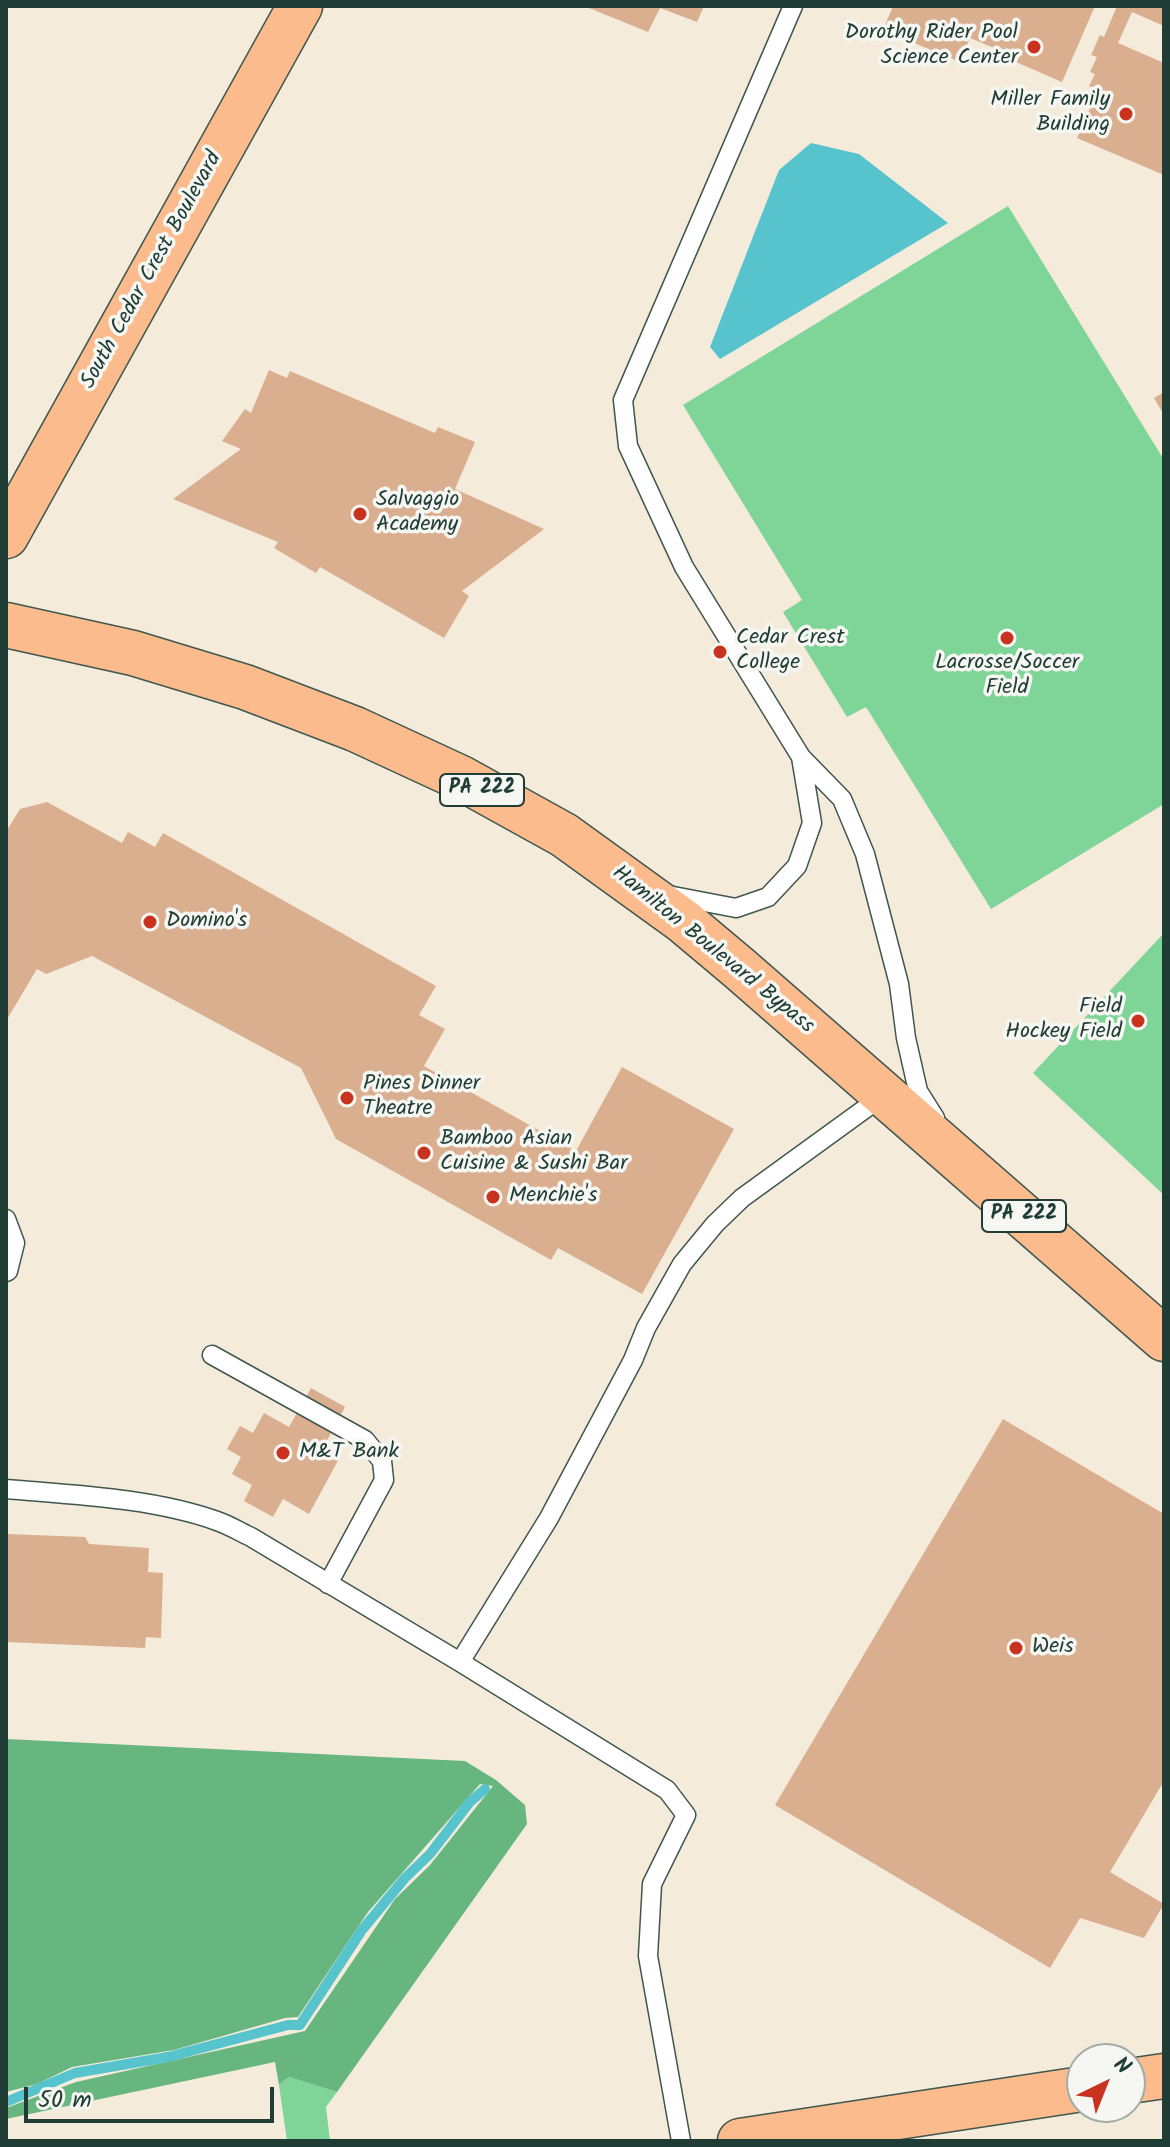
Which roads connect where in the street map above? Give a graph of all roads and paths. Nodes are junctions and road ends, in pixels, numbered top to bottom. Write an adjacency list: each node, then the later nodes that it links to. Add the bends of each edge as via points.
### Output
1 (300, 6): 3 (main road, South Cedar Crest Boulevard)
2 (793, 6): 5 (lane, via 623,400 628,446 684,567)
3 (6, 536)
4 (6, 625): 6 (main road, Hamilton Boulevard Bypass / PA 222, via 133,653 245,687 355,729 461,778 564,835)
5 (801, 757): 6 (lane, via 812,823 797,866 768,897 736,908); 8 (lane, via 842,799 865,854 899,984 918,1091)
6 (639, 890): 7 (main road, Hamilton Boulevard Bypass / PA 222, via 683,921)
7 (884, 1094): 8 (main road, Hamilton Boulevard Bypass / PA 222); 15 (lane, via 742,1198 682,1264 549,1518)
8 (961, 1161): 11 (main road, Hamilton Boulevard Bypass / PA 222)
9 (6, 1219): 10 (lane, via 15,1243)
10 (6, 1272)
11 (1164, 1339)
12 (212, 1355): 14 (lane, via 365,1440 382,1461 384,1480)
13 (6, 1489): 14 (lane, via 143,1504 219,1521)
14 (328, 1584): 15 (lane)
15 (460, 1662): 17 (lane, via 667,1790 686,1815 652,1884 648,1956)
16 (1066, 2091): 18 (main road)
17 (681, 2141)
18 (740, 2141)

